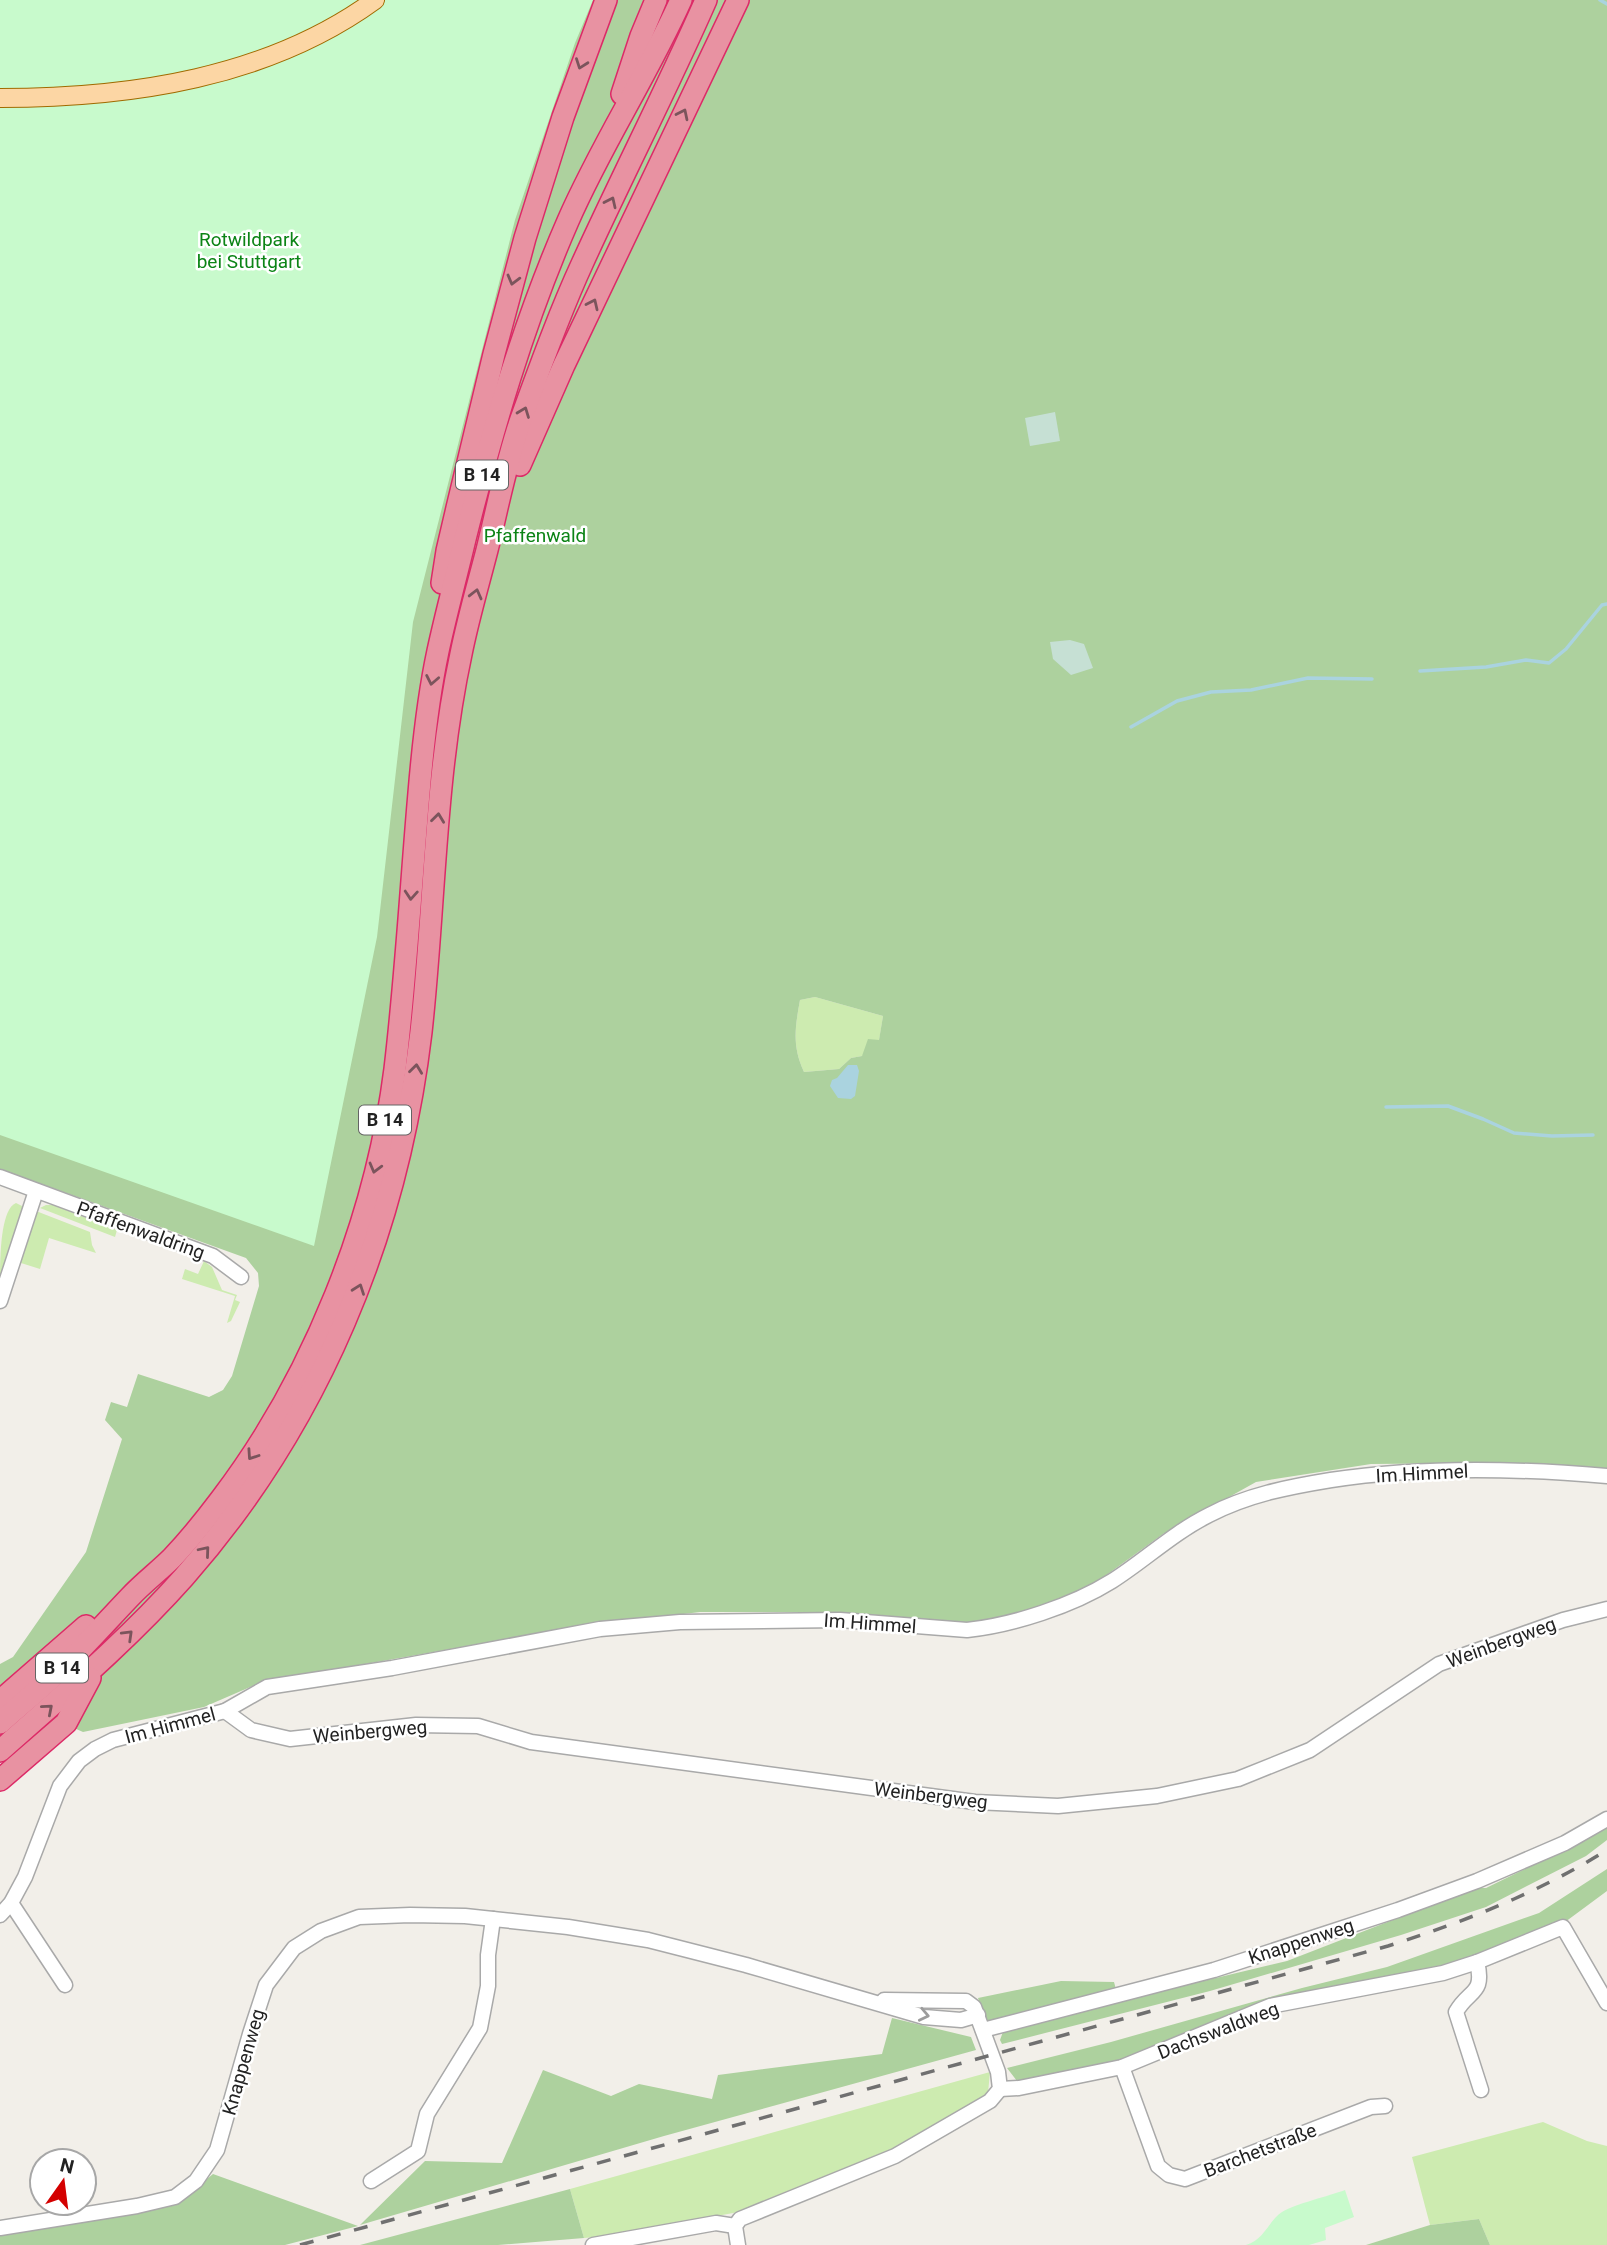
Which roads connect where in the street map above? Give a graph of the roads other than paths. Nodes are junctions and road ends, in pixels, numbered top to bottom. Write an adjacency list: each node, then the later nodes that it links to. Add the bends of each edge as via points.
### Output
1 (375, 0): 7 (main road, via 310,40 235,69 108,92)
2 (606, 0): 10 (highway, one-way to 10, via 563,117 503,319 442,577)
3 (656, 0): 8 (highway, B 14)
4 (738, 0): 9 (highway, B 14, one-way to 4, via 544,408)
5 (679, 5): 8 (highway)
6 (702, 9): 9 (highway, one-way to 6, via 521,421 580,269)
7 (0, 98)
8 (607, 139): 10 (highway, B 14, via 555,253 504,395)
9 (487, 549): 18 (highway, B 14, one-way to 9, via 184,1576 267,1469 333,1352 366,1269 408,1118 421,1032 447,739 460,657)
10 (447, 613): 16 (highway, B 14, one-way to 16, via 424,733 394,1074 355,1244 317,1338 259,1445 221,1500)
11 (0, 1177): 12 (street, Pfaffenwaldring)
12 (36, 1191): 13 (street, Pfaffenwaldring, via 213,1256); 14 (street)
13 (241, 1277)
14 (0, 1301)
15 (1607, 1476): 20 (street, Im Himmel, via 1407,1471 1265,1492 1209,1515 1157,1546 1112,1581 1074,1601 984,1628 798,1619 600,1629 267,1687)
16 (120, 1609): 19 (highway, B 14, via 109,1606); 21 (highway, B 14, via 62,1669)
17 (1607, 1609): 20 (street, Weinbergweg, via 1439,1664 1310,1750 1238,1779 1157,1796 1058,1806 975,1802 531,1742 478,1726 416,1725 290,1739 251,1730)
18 (95, 1667): 22 (highway, B 14, one-way to 18); 23 (highway, B 14, via 66,1723)
19 (0, 1700)
20 (225, 1711): 25 (street, Im Himmel, via 113,1740 79,1761 61,1786)
21 (0, 1723)
22 (0, 1751)
23 (0, 1780)
24 (1607, 1819): 31 (street, Knappenweg, via 1552,1849 1398,1910 1214,1970)
25 (11, 1902): 26 (street, Im Himmel); 29 (street)
26 (0, 1915)
27 (493, 1919): 31 (street, Knappenweg, via 648,1940 872,2000 966,2001 974,2007); 36 (street, via 480,2028 427,2114 418,2151); 38 (street, Knappenweg, via 359,1917 321,1931 295,1948 266,1985 217,2150 197,2181 175,2197)
28 (1477, 1962): 30 (street, Dachswaldweg, via 1563,1927); 32 (street, Dachswaldweg, via 1410,1980 1270,2006); 34 (street, via 1478,1987 1456,2012)
29 (65, 1985)
30 (1607, 2003)
31 (983, 2030): 33 (street)
32 (1122, 2067): 33 (street, Dachswaldweg); 35 (street, Barchetstraße, via 1158,2166 1185,2179)
33 (1000, 2089): 37 (street, via 990,2101 895,2156 740,2219)
34 (1481, 2090)
35 (1385, 2106)
36 (371, 2181)
37 (735, 2226): 39 (street, via 716,2223); 40 (street)
38 (0, 2228)
39 (593, 2245)
40 (738, 2245)

